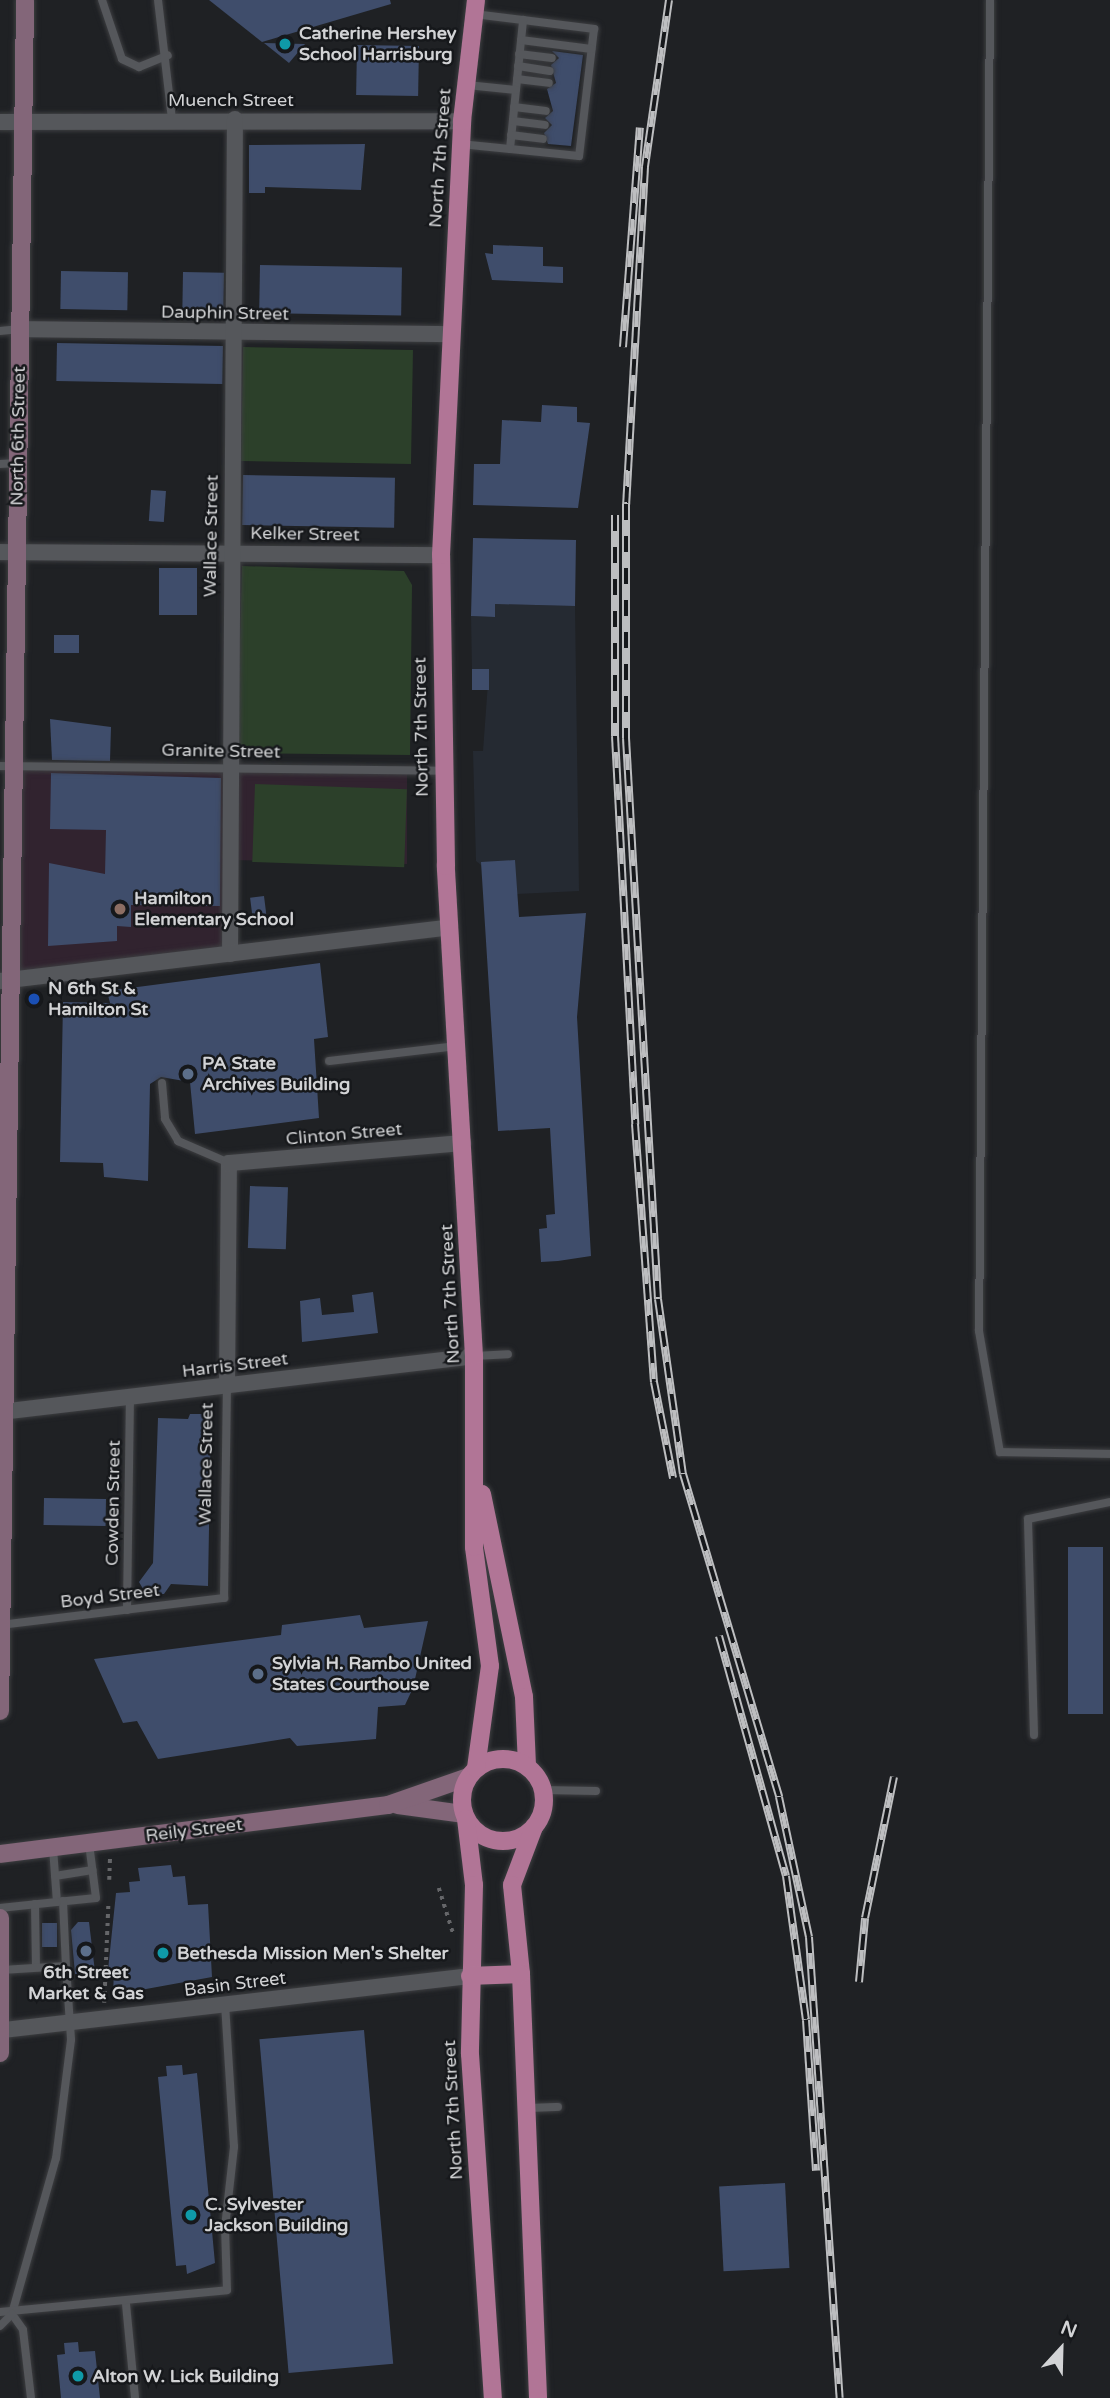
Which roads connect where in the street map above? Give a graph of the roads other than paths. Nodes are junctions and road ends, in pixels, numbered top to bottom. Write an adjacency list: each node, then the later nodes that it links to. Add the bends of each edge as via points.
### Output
1 (25, 0): 27 (main road, North 6th Street)
2 (102, 0): 10 (lane, via 121,59 139,68)
3 (158, 0): 10 (lane)
4 (990, 0): 63 (lane, via 979,1331 1000,1452)
5 (475, 7): 6 (lane); 18 (main road, North 7th Street)
6 (523, 20): 7 (lane); 8 (lane, via 594,29)
7 (521, 40): 8 (lane); 9 (lane)
8 (591, 49): 15 (lane, via 586,62)
9 (519, 54): 11 (lane); 12 (lane)
10 (168, 55): 28 (lane)
11 (552, 58)
12 (518, 66): 13 (lane); 16 (lane)
13 (550, 71)
14 (578, 74): 15 (lane)
15 (588, 76): 20 (lane)
16 (517, 79): 17 (lane); 21 (lane)
17 (549, 83)
18 (466, 85): 21 (lane); 29 (main road, North 7th Street)
19 (577, 87): 20 (lane)
20 (587, 88): 25 (lane)
21 (516, 90): 22 (lane)
22 (514, 107): 23 (lane); 30 (lane)
23 (546, 111)
24 (574, 114): 25 (lane)
25 (584, 115): 36 (lane, via 577,129 579,156)
26 (235, 119): 28 (street, Muench Street); 29 (street, Muench Street); 39 (street, Wallace Street)
27 (25, 120): 28 (street, Muench Street); 31 (street, Muench Street); 37 (main road, North 6th Street)
28 (173, 120)
29 (462, 121): 35 (main road, North 7th Street)
30 (513, 121): 32 (lane); 33 (lane)
31 (0, 122)
32 (545, 125)
33 (511, 135): 34 (lane); 36 (lane)
34 (543, 139)
35 (460, 144): 36 (lane); 40 (main road, North 7th Street)
36 (510, 149)
37 (20, 329): 38 (lane, Dauphin Street); 39 (street, Dauphin Street); 41 (main road, North 6th Street)
38 (0, 331)
39 (233, 333): 40 (street, Dauphin Street); 43 (street, Wallace Street)
40 (449, 334): 44 (main road, North 7th Street)
41 (9, 463): 42 (main road, North 6th Street)
42 (8, 551): 43 (street, Kelker Street); 45 (main road, North 6th Street)
43 (230, 553): 44 (street, Kelker Street); 46 (street, Wallace Street)
44 (441, 555): 47 (main road, North 7th Street)
45 (7, 765): 46 (lane, Granite Street); 50 (main road, North 6th Street)
46 (228, 767): 47 (lane, Granite Street); 49 (street, Wallace Street)
47 (442, 771): 48 (main road, North 7th Street)
48 (450, 928): 49 (street); 51 (main road, North 7th Street)
49 (230, 954): 50 (street)
50 (5, 981): 56 (main road, North 6th Street)
51 (457, 1046): 52 (lane); 54 (main road, North 7th Street)
52 (328, 1061)
53 (162, 1083): 55 (lane, via 165,1119 178,1141)
54 (463, 1143): 55 (street, Clinton Street); 58 (main road, North 7th Street)
55 (229, 1163): 59 (street, Wallace Street)
56 (3, 1196): 61 (main road, North 6th Street)
57 (508, 1354): 58 (lane)
58 (474, 1356): 59 (street, Harris Street); 62 (main road, North 7th Street)
59 (227, 1385): 60 (street, Harris Street); 65 (lane, Wallace Street)
60 (131, 1396): 61 (street, Harris Street); 66 (lane, Cowden Street)
61 (2, 1411): 67 (main road, North 6th Street)
62 (476, 1453): 70 (main road, North 7th Street, via 501,1609 524,1696); 71 (main road, North 7th Street, via 474,1547 489,1666)
63 (1110, 1454)
64 (1110, 1502): 69 (lane, via 1028,1519)
65 (224, 1598): 66 (lane, Boyd Street)
66 (127, 1610): 67 (lane, Boyd Street)
67 (2, 1625): 68 (main road, North 6th Street)
68 (0, 1712)
69 (1034, 1735)
70 (527, 1766): 71 (main road, via 501,1758); 72 (main road)
71 (472, 1773): 74 (main road, Reily Street); 75 (main road, North 7th Street)
72 (543, 1790): 73 (lane); 76 (main road)
73 (596, 1791)
74 (388, 1805): 75 (main road, Reily Street); 77 (main road, Reily Street)
75 (465, 1816): 76 (main road, via 498,1841); 89 (main road, North 7th Street, via 474,1885)
76 (534, 1827): 88 (main road, via 512,1885)
77 (89, 1843): 78 (main road, Reily Street); 80 (lane)
78 (53, 1847): 79 (main road, Reily Street); 81 (lane)
79 (0, 1854)
80 (93, 1870): 81 (lane); 82 (lane, via 96,1898)
81 (55, 1876): 82 (lane)
82 (60, 1902): 83 (lane); 86 (lane)
83 (34, 1905): 84 (lane); 87 (lane)
84 (0, 1909)
85 (0, 1918): 90 (main road)
86 (66, 1966): 87 (lane); 92 (lane)
87 (36, 1967): 90 (lane)
88 (522, 1974): 89 (main road); 96 (main road)
89 (470, 1976): 91 (street, Basin Street); 103 (main road, North 7th Street)
90 (1, 1979): 93 (main road)
91 (225, 2005): 92 (street, Basin Street); 97 (lane, via 234,2147 225,2227 230,2284 221,2294)
92 (68, 2023): 93 (street, Basin Street); 99 (lane, via 73,2062 64,2124)
93 (4, 2030): 94 (main road)
94 (0, 2053)
95 (558, 2106): 96 (lane)
96 (526, 2108): 104 (main road)
97 (126, 2304): 99 (lane); 102 (lane)
98 (0, 2312): 99 (lane)
99 (12, 2314): 100 (lane); 101 (lane, via 23,2330)
100 (0, 2326)
101 (31, 2398)
102 (135, 2398)
103 (493, 2398)
104 (538, 2398)

